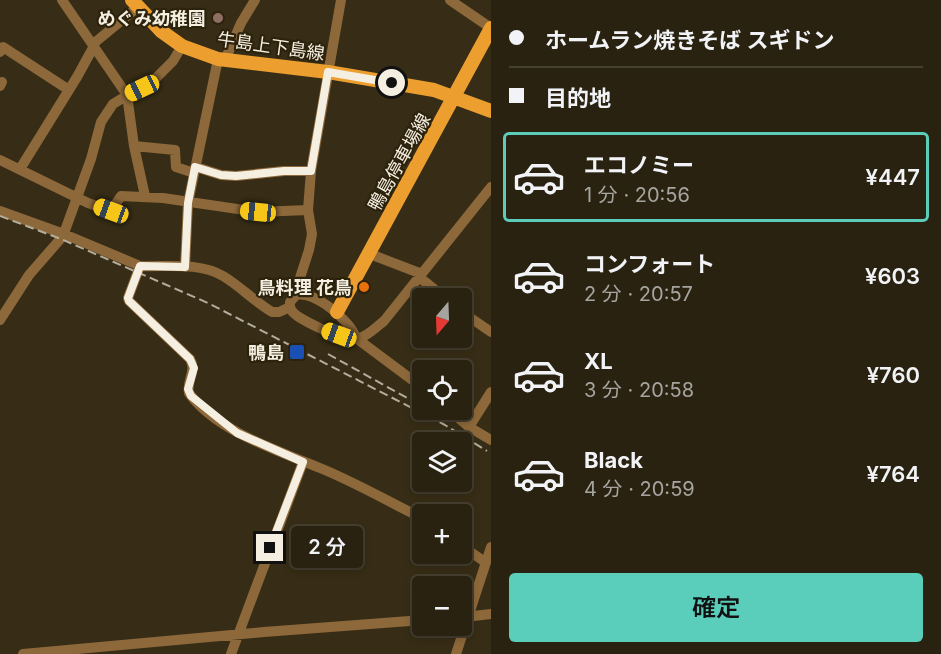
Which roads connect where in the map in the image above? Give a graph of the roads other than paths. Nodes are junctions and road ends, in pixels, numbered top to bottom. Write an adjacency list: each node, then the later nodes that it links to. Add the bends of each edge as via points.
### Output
1 (62, 0): 7 (street)
2 (255, 0): 10 (street)
3 (341, 0): 11 (street)
4 (450, 0): 6 (street)
5 (135, 4): 7 (street); 8 (main road, 牛島上下島線)
6 (491, 28): 14 (main road, 鴨島停車場線)
7 (93, 45): 12 (street); 13 (street)
8 (182, 46): 10 (main road, 牛島上下島線); 13 (street, via 156,78)
9 (0, 52): 12 (street, via 3,47)
10 (221, 59): 11 (main road, 牛島上下島線); 19 (street)
11 (328, 72): 14 (main road, 牛島上下島線, via 434,90); 20 (street)
12 (69, 90): 18 (street)
13 (127, 95): 16 (street); 22 (street, via 113,104 101,122)
14 (455, 98): 15 (main road, 牛島上下島線); 28 (main road, 鴨島停車場線)
15 (491, 111)
16 (134, 146): 19 (street, via 175,150 176,167); 23 (street)
17 (0, 160): 18 (street)
18 (20, 169): 22 (street)
19 (195, 170): 20 (street, via 236,176); 24 (street)
20 (311, 171): 25 (street)
21 (491, 187): 31 (street)
22 (77, 196): 23 (street, via 111,211 121,196); 27 (street)
23 (145, 196): 24 (street)
24 (188, 203): 25 (street, via 258,212); 30 (street)
25 (308, 210): 33 (street, via 312,234)
26 (0, 211): 27 (street)
27 (64, 234): 29 (street); 37 (street, via 29,275)
28 (370, 254): 31 (street); 35 (main road, 鴨島停車場線)
29 (140, 266): 30 (street); 46 (street, via 129,301 190,359 194,368 188,389 191,396 237,433)
30 (185, 267): 34 (street, via 221,275 272,312)
31 (420, 275): 32 (street); 40 (street, via 384,321)
32 (434, 288)
33 (298, 294): 34 (street); 35 (street)
34 (290, 307): 38 (street, via 295,314)
35 (337, 312): 38 (street); 40 (street)
36 (472, 319): 39 (street)
37 (0, 320)
38 (326, 330): 40 (street)
39 (491, 332)
40 (356, 338): 41 (street)
41 (412, 380)
42 (491, 392): 44 (street)
43 (461, 420): 44 (street)
44 (469, 427): 45 (street)
45 (491, 440)
46 (303, 462): 47 (street); 55 (street)
47 (412, 513)
48 (491, 547): 50 (street)
49 (472, 553): 50 (street)
50 (485, 562): 51 (street)
51 (472, 600)
52 (491, 614): 53 (street)
53 (472, 616)
54 (412, 621): 55 (street)
55 (237, 635): 57 (street); 59 (street)
56 (461, 636): 60 (street)
57 (121, 649): 58 (street)
58 (23, 654)
59 (231, 654)
60 (456, 654)

